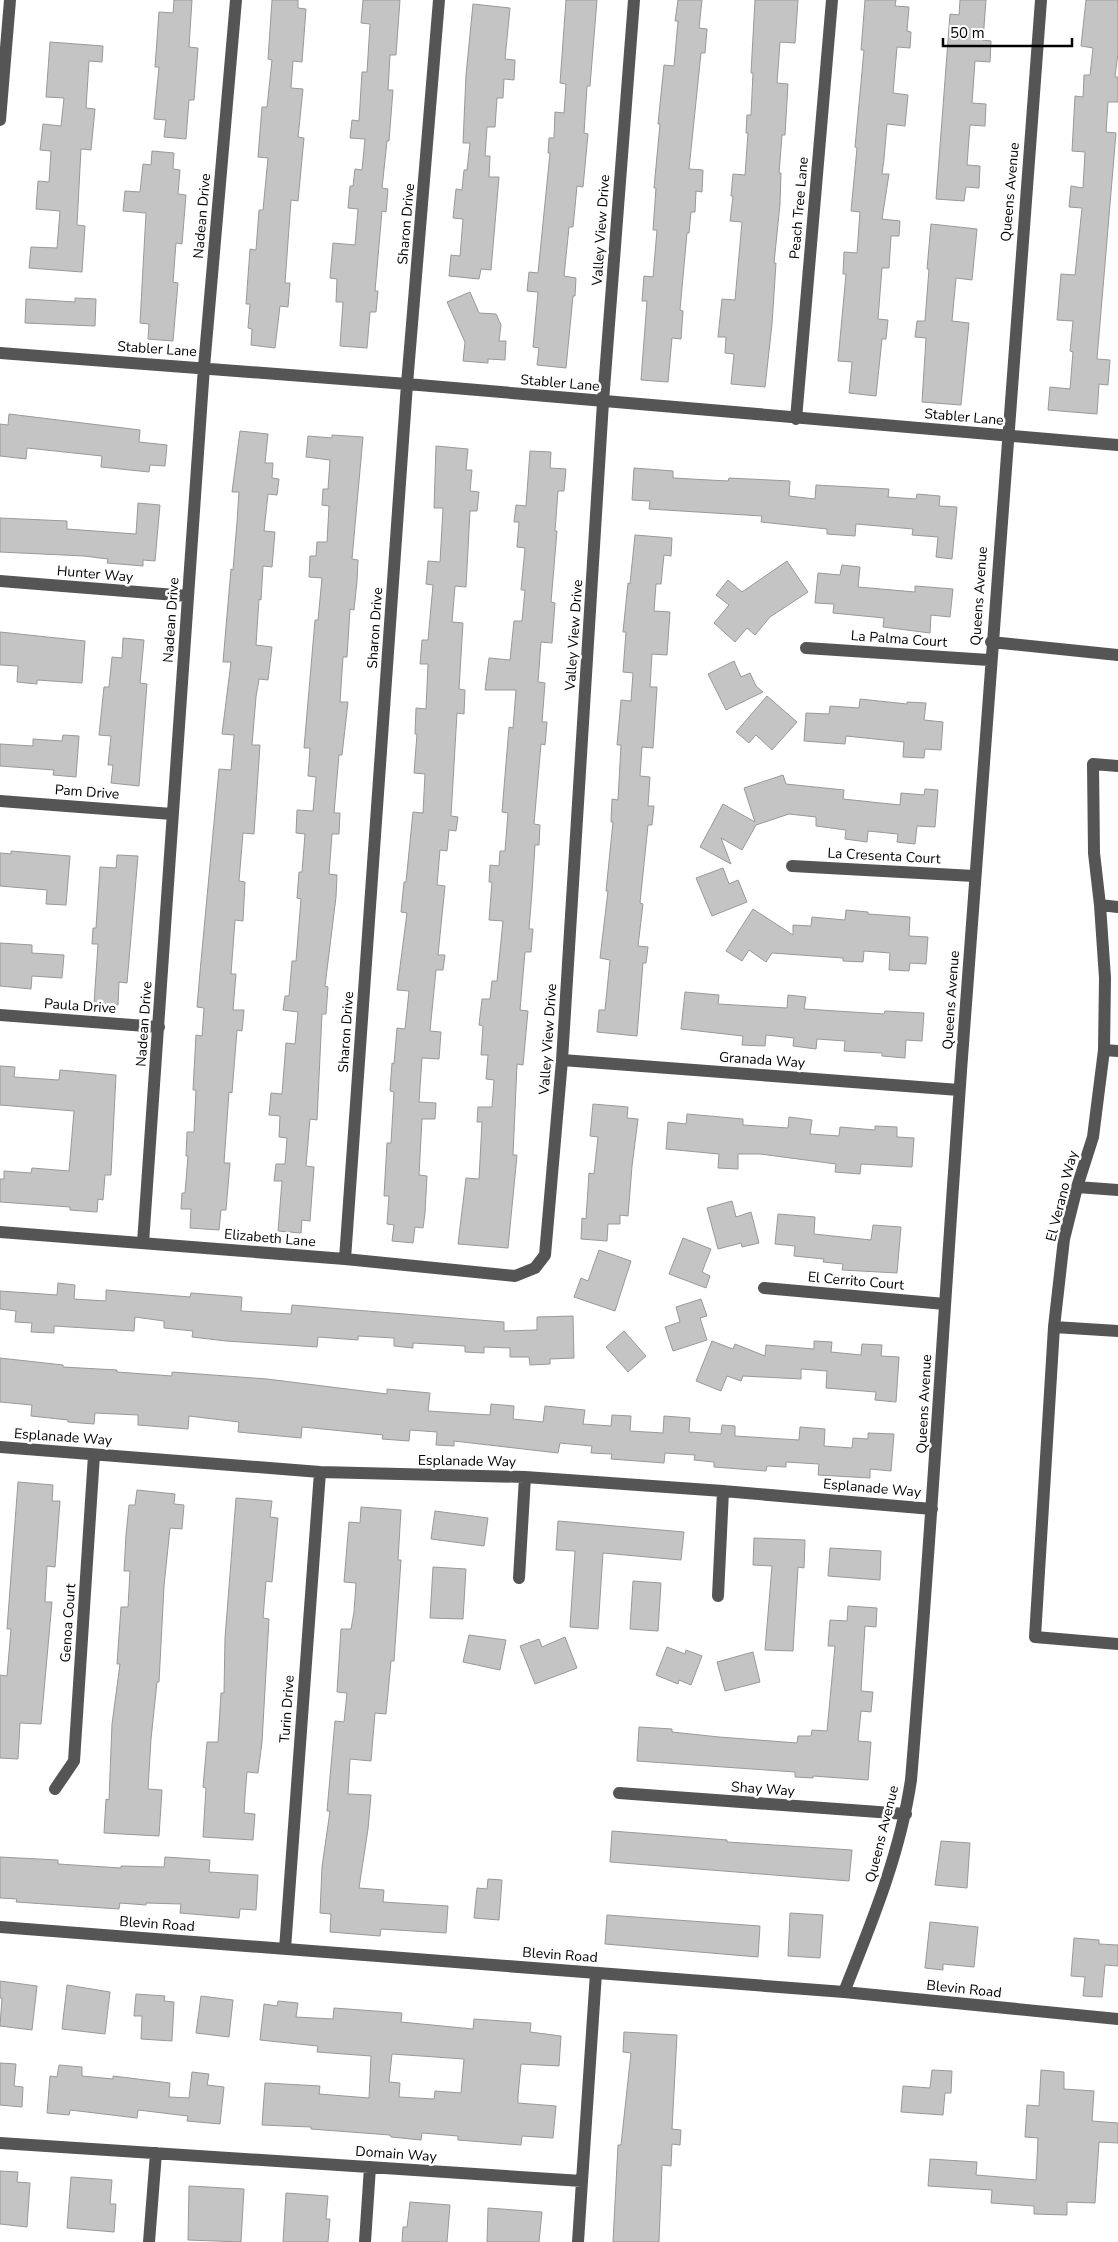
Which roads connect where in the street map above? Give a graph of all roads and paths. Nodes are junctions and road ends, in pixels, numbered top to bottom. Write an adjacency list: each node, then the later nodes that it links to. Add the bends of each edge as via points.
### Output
1 (10, 0): 7 (street)
2 (236, 0): 9 (street, Nadean Drive)
3 (440, 0): 10 (street, Sharon Drive)
4 (634, 0): 11 (street, Valley View Drive)
5 (832, 0): 12 (street, Peach Tree Lane)
6 (1041, 0): 13 (street, Queens Avenue)
7 (0, 120)
8 (0, 352): 9 (street, Stabler Lane)
9 (204, 367): 10 (street, Stabler Lane); 16 (street, Nadean Drive)
10 (408, 384): 11 (street, Stabler Lane); 38 (street, Sharon Drive)
11 (603, 402): 12 (street, Stabler Lane); 32 (street, Valley View Drive)
12 (796, 419): 13 (street, Stabler Lane)
13 (1005, 436): 14 (street, Stabler Lane); 17 (street, Queens Avenue)
14 (1118, 445)
15 (0, 581): 16 (street, Hunter Way)
16 (188, 596): 23 (street, Nadean Drive)
17 (991, 642): 19 (street); 20 (street, Queens Avenue)
18 (806, 648): 20 (street, La Palma Court)
19 (1118, 655)
20 (989, 660): 25 (street, Queens Avenue)
21 (1118, 766): 26 (street, El Verano Way, via 1093,764 1094,853)
22 (0, 801): 23 (street, Pam Drive)
23 (172, 814): 29 (street, Nadean Drive)
24 (792, 866): 25 (street, La Cresenta Court)
25 (974, 876): 33 (street, Queens Avenue)
26 (1100, 905): 27 (street); 30 (street, El Verano Way, via 1105,978)
27 (1118, 907)
28 (0, 1015): 29 (street, Paula Drive)
29 (159, 1027): 37 (street, Nadean Drive)
30 (1104, 1050): 31 (street); 34 (street, El Verano Way, via 1093,1137)
31 (1118, 1051)
32 (562, 1060): 33 (street, Granada Way); 39 (street, Valley View Drive, via 545,1255)
33 (960, 1090): 41 (street, Queens Avenue)
34 (1077, 1187): 35 (street); 42 (street, El Verano Way, via 1064,1239)
35 (1118, 1190)
36 (0, 1232): 37 (street, Elizabeth Lane)
37 (143, 1243): 38 (street, Elizabeth Lane)
38 (345, 1259): 39 (street, Elizabeth Lane, via 515,1276)
39 (535, 1268)
40 (764, 1288): 41 (street, El Cerrito Court)
41 (944, 1304): 49 (street, Queens Avenue)
42 (1054, 1327): 43 (street); 52 (street, El Verano Way, via 1034,1637)
43 (1118, 1331)
44 (0, 1447): 45 (street, Esplanade Way)
45 (94, 1454): 46 (street, Esplanade Way); 53 (street, Genoa Court, via 74,1761)
46 (320, 1472): 47 (street, Esplanade Way); 57 (street, Turin Drive)
47 (525, 1477): 48 (street, Esplanade Way); 50 (street)
48 (723, 1490): 49 (street, Esplanade Way); 51 (street)
49 (932, 1509): 55 (street, Queens Avenue)
50 (519, 1578)
51 (718, 1596)
52 (1118, 1644)
53 (55, 1788)
54 (619, 1793): 55 (street, Shay Way)
55 (906, 1814): 59 (street, Queens Avenue, via 884,1893)
56 (0, 1927): 57 (street, Blevin Road)
57 (285, 1949): 58 (street, Blevin Road)
58 (596, 1973): 59 (street, Blevin Road); 64 (street)
59 (844, 1992): 60 (street, Blevin Road)
60 (1118, 2019)
61 (0, 2143): 62 (street, Domain Way)
62 (156, 2154): 63 (street, Domain Way); 65 (street)
63 (370, 2167): 64 (street, Domain Way); 66 (street)
64 (582, 2181): 67 (street)
65 (149, 2242)
66 (365, 2242)
67 (578, 2242)

